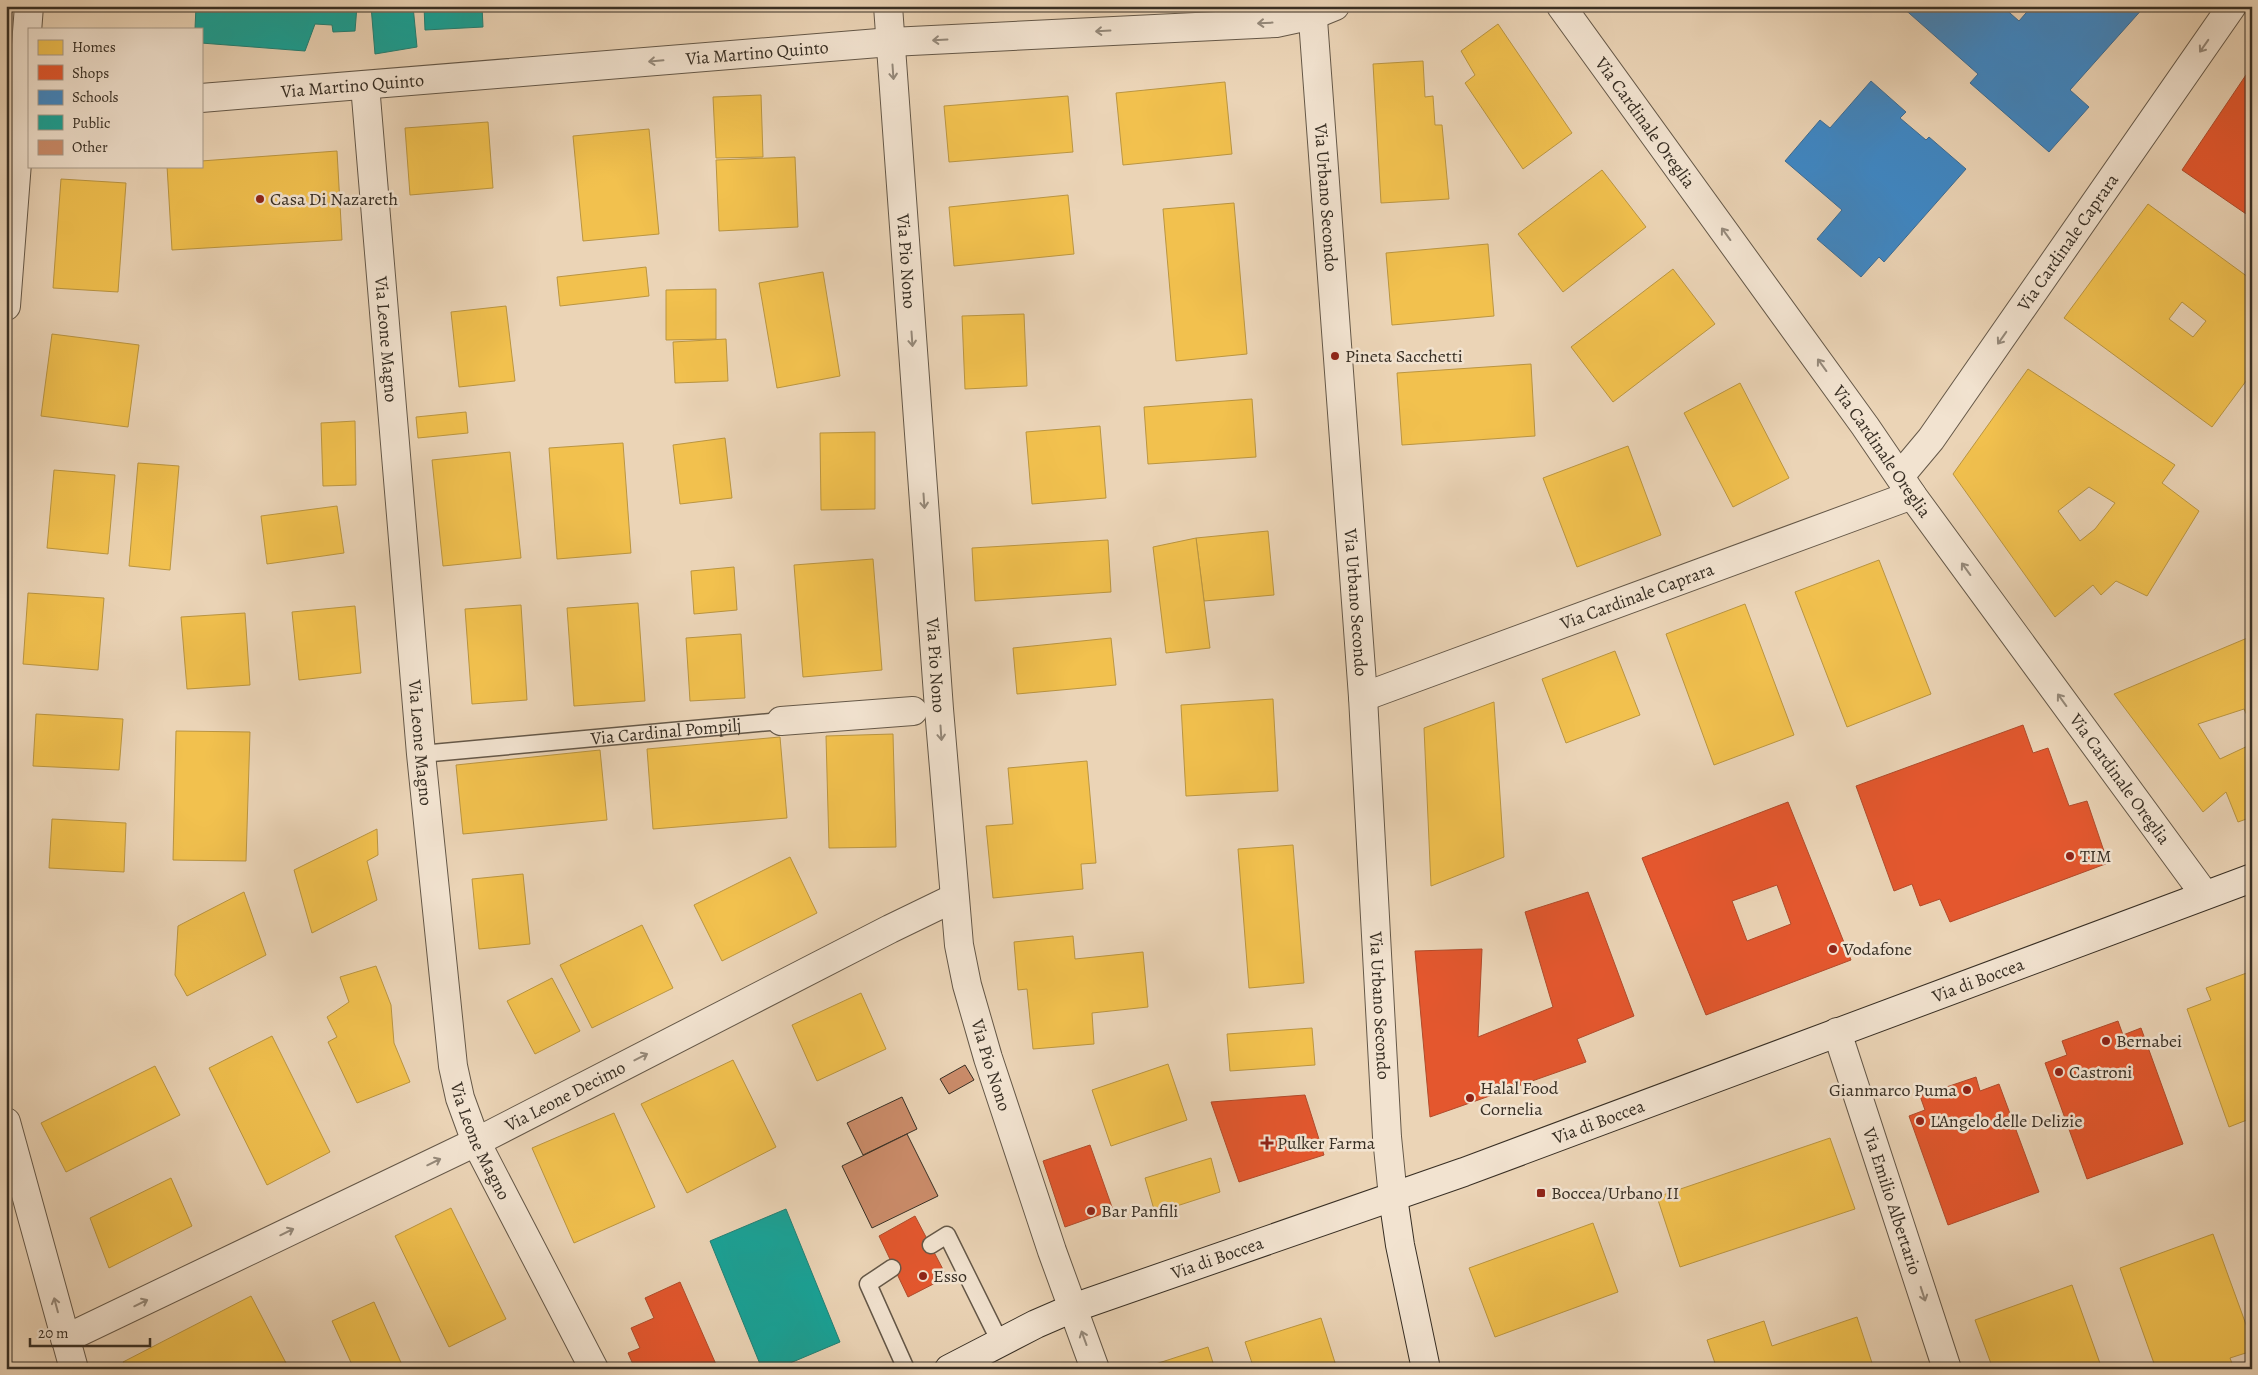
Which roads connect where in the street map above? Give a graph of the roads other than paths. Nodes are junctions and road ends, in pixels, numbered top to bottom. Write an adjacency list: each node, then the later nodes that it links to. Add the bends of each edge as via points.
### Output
1 (29, 6): 9 (street)
2 (888, 6): 6 (street, Via Pio Nono)
3 (1561, 6): 11 (street, Via Cardinale Oreglia, one-way to 3)
4 (2232, 6): 11 (street, Via Cardinale Caprara, one-way to 11, via 1932,439)
5 (1320, 9): 6 (street, Via Martino Quinto, one-way to 6, via 1276,23); 12 (street, Via Urbano Secondo)
6 (891, 42): 7 (street, Via Martino Quinto, one-way to 7); 18 (street, Via Pio Nono, one-way to 18)
7 (365, 85): 8 (street, Via Martino Quinto); 15 (street, Via Leone Magno)
8 (202, 98)
9 (19, 112): 10 (street)
10 (6, 306)
11 (1906, 486): 12 (street, Via Cardinale Caprara); 17 (street, Via Cardinale Oreglia, one-way to 11)
12 (1363, 697): 22 (street, Via Urbano Secondo)
13 (913, 711): 14 (street, Via Cardinal Pompilj)
14 (781, 720): 15 (lane, Via Cardinal Pompilj)
15 (421, 754): 21 (street, Via Leone Magno, via 453,1066)
16 (2252, 878): 17 (street, Via di Boccea)
17 (2204, 895): 19 (street, Via di Boccea)
18 (954, 898): 21 (street, Via Leone Decimo, one-way to 18); 25 (street, Via Pio Nono, via 962,961 988,1058)
19 (1837, 1032): 22 (street, Via di Boccea); 34 (street, Via Emilio Albertario, one-way to 34)
20 (6, 1122): 26 (street, one-way to 20)
21 (476, 1142): 26 (street, Via Leone Decimo, one-way to 21); 29 (street, Via Leone Magno)
22 (1393, 1197): 25 (street, Via di Boccea); 33 (street, Via Urbano Secondo)
23 (931, 1245): 27 (lane, via 947,1235)
24 (892, 1268): 30 (lane, via 868,1284)
25 (1073, 1308): 27 (street, Via di Boccea); 32 (street, Via Pio Nono, one-way to 25)
26 (65, 1339): 28 (street)
27 (1000, 1342): 31 (street, Via di Boccea)
28 (74, 1369)
29 (594, 1369)
30 (906, 1369)
31 (949, 1369)
32 (1095, 1369)
33 (1426, 1369)
34 (1947, 1369)

